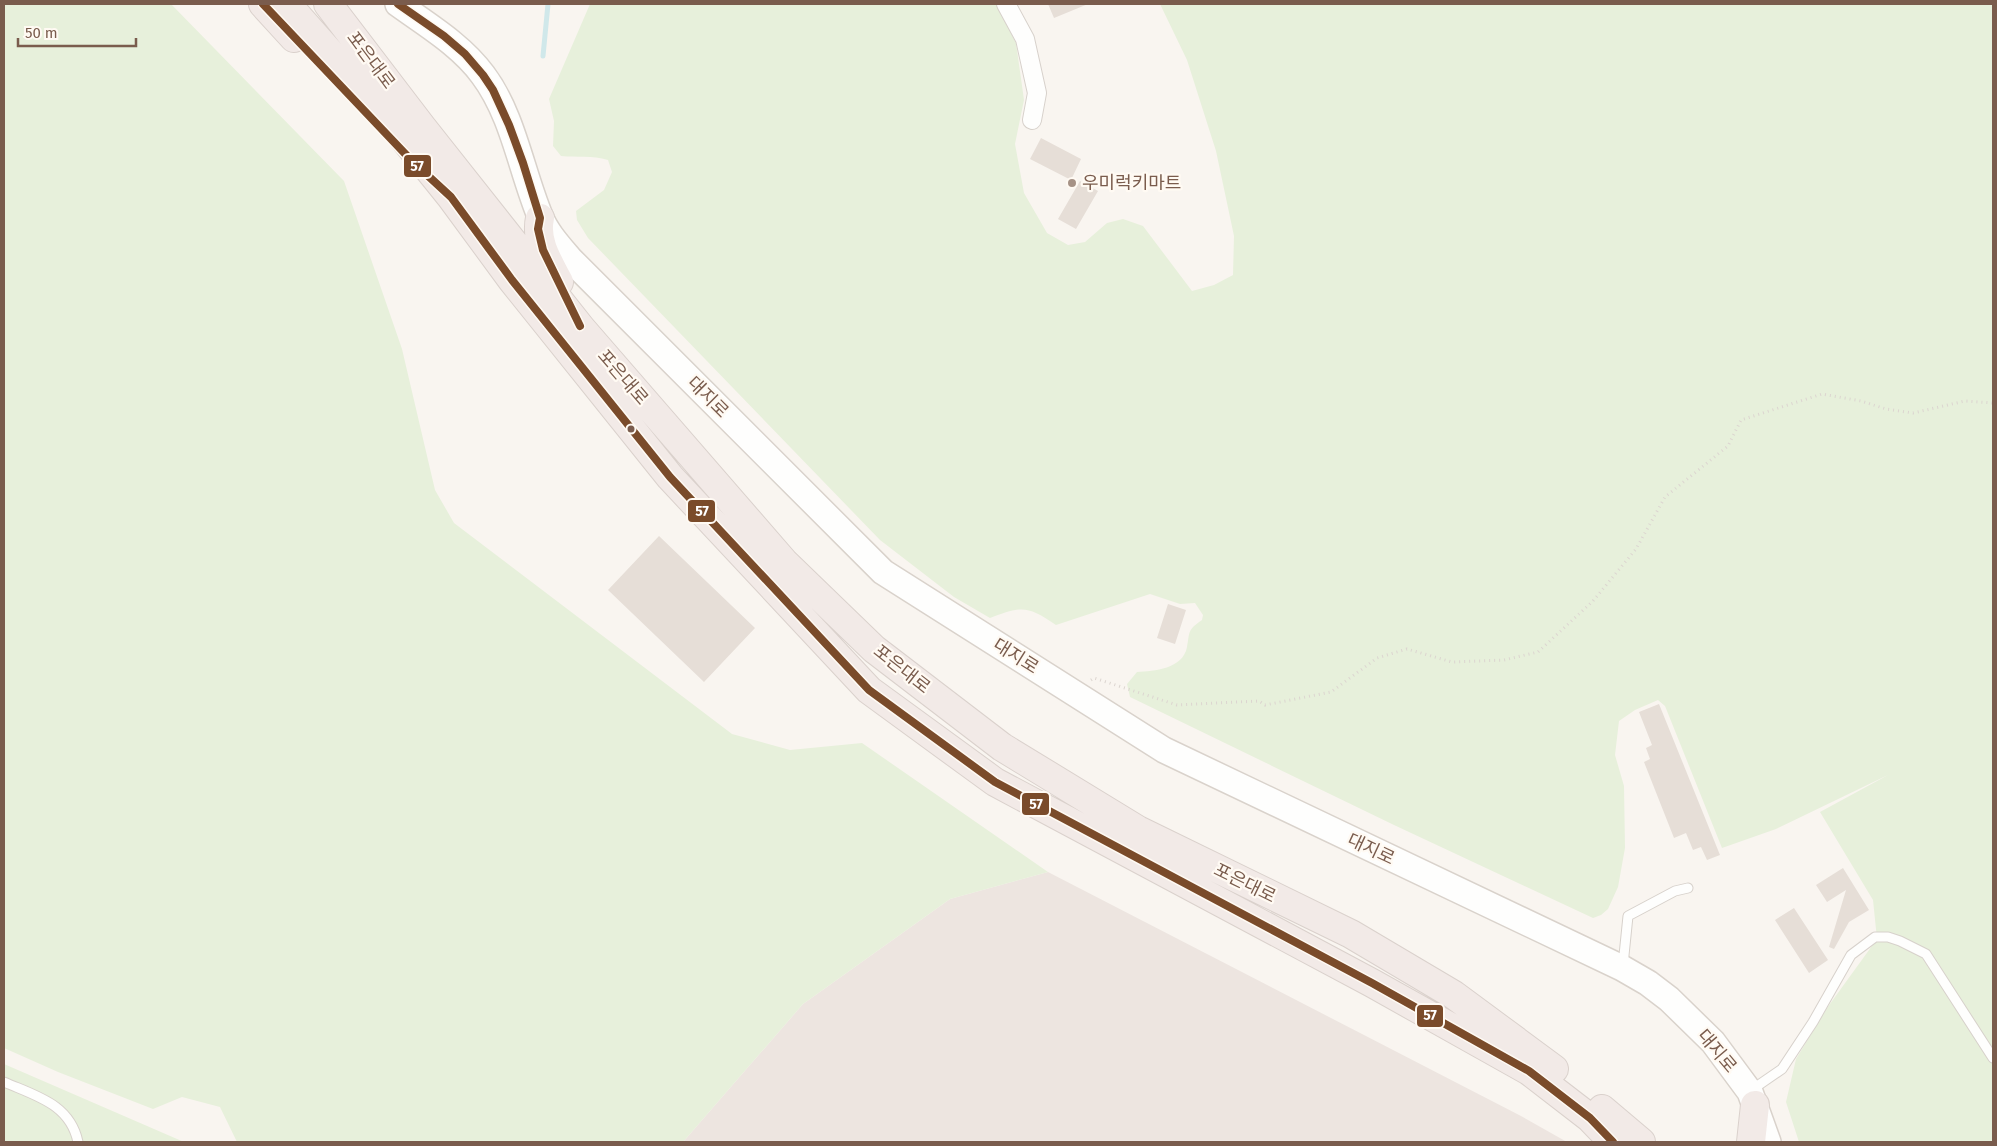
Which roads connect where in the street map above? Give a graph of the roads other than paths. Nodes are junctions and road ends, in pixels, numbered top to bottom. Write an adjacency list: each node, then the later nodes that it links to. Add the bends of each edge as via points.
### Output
1 (263, 4): 7 (highway)
2 (287, 4): 7 (highway, 포은대로)
3 (328, 4): 9 (highway, 포은대로)
4 (398, 4): 8 (main road, 대지로, via 450,41 483,75 505,116)
5 (1006, 4): 6 (street, via 1025,39 1038,93)
6 (1032, 120)
7 (450, 197): 16 (highway, 포은대로, via 512,280 670,476 869,690 995,782 1372,983 1529,1071 1590,1118)
8 (540, 218): 9 (highway, via 538,229 543,250); 11 (main road, 대지로, via 570,259 883,572 1164,750)
9 (581, 328): 17 (highway, 포은대로, via 784,562 874,649 1002,747 1138,830 1351,934 1454,995 1548,1064)
10 (1688, 888): 11 (lane, via 1675,891 1628,916)
11 (1622, 968): 14 (main road, 대지로, via 1669,1000 1712,1042)
12 (1993, 1058): 14 (lane, via 1926,954 1888,937 1874,937 1851,954 1782,1070)
13 (4, 1082): 15 (lane, via 62,1109 76,1131)
14 (1752, 1098): 18 (highway); 19 (main road, 대지로)
15 (78, 1142)
16 (1613, 1142)
17 (1641, 1142)
18 (1751, 1142)
19 (1768, 1142)

